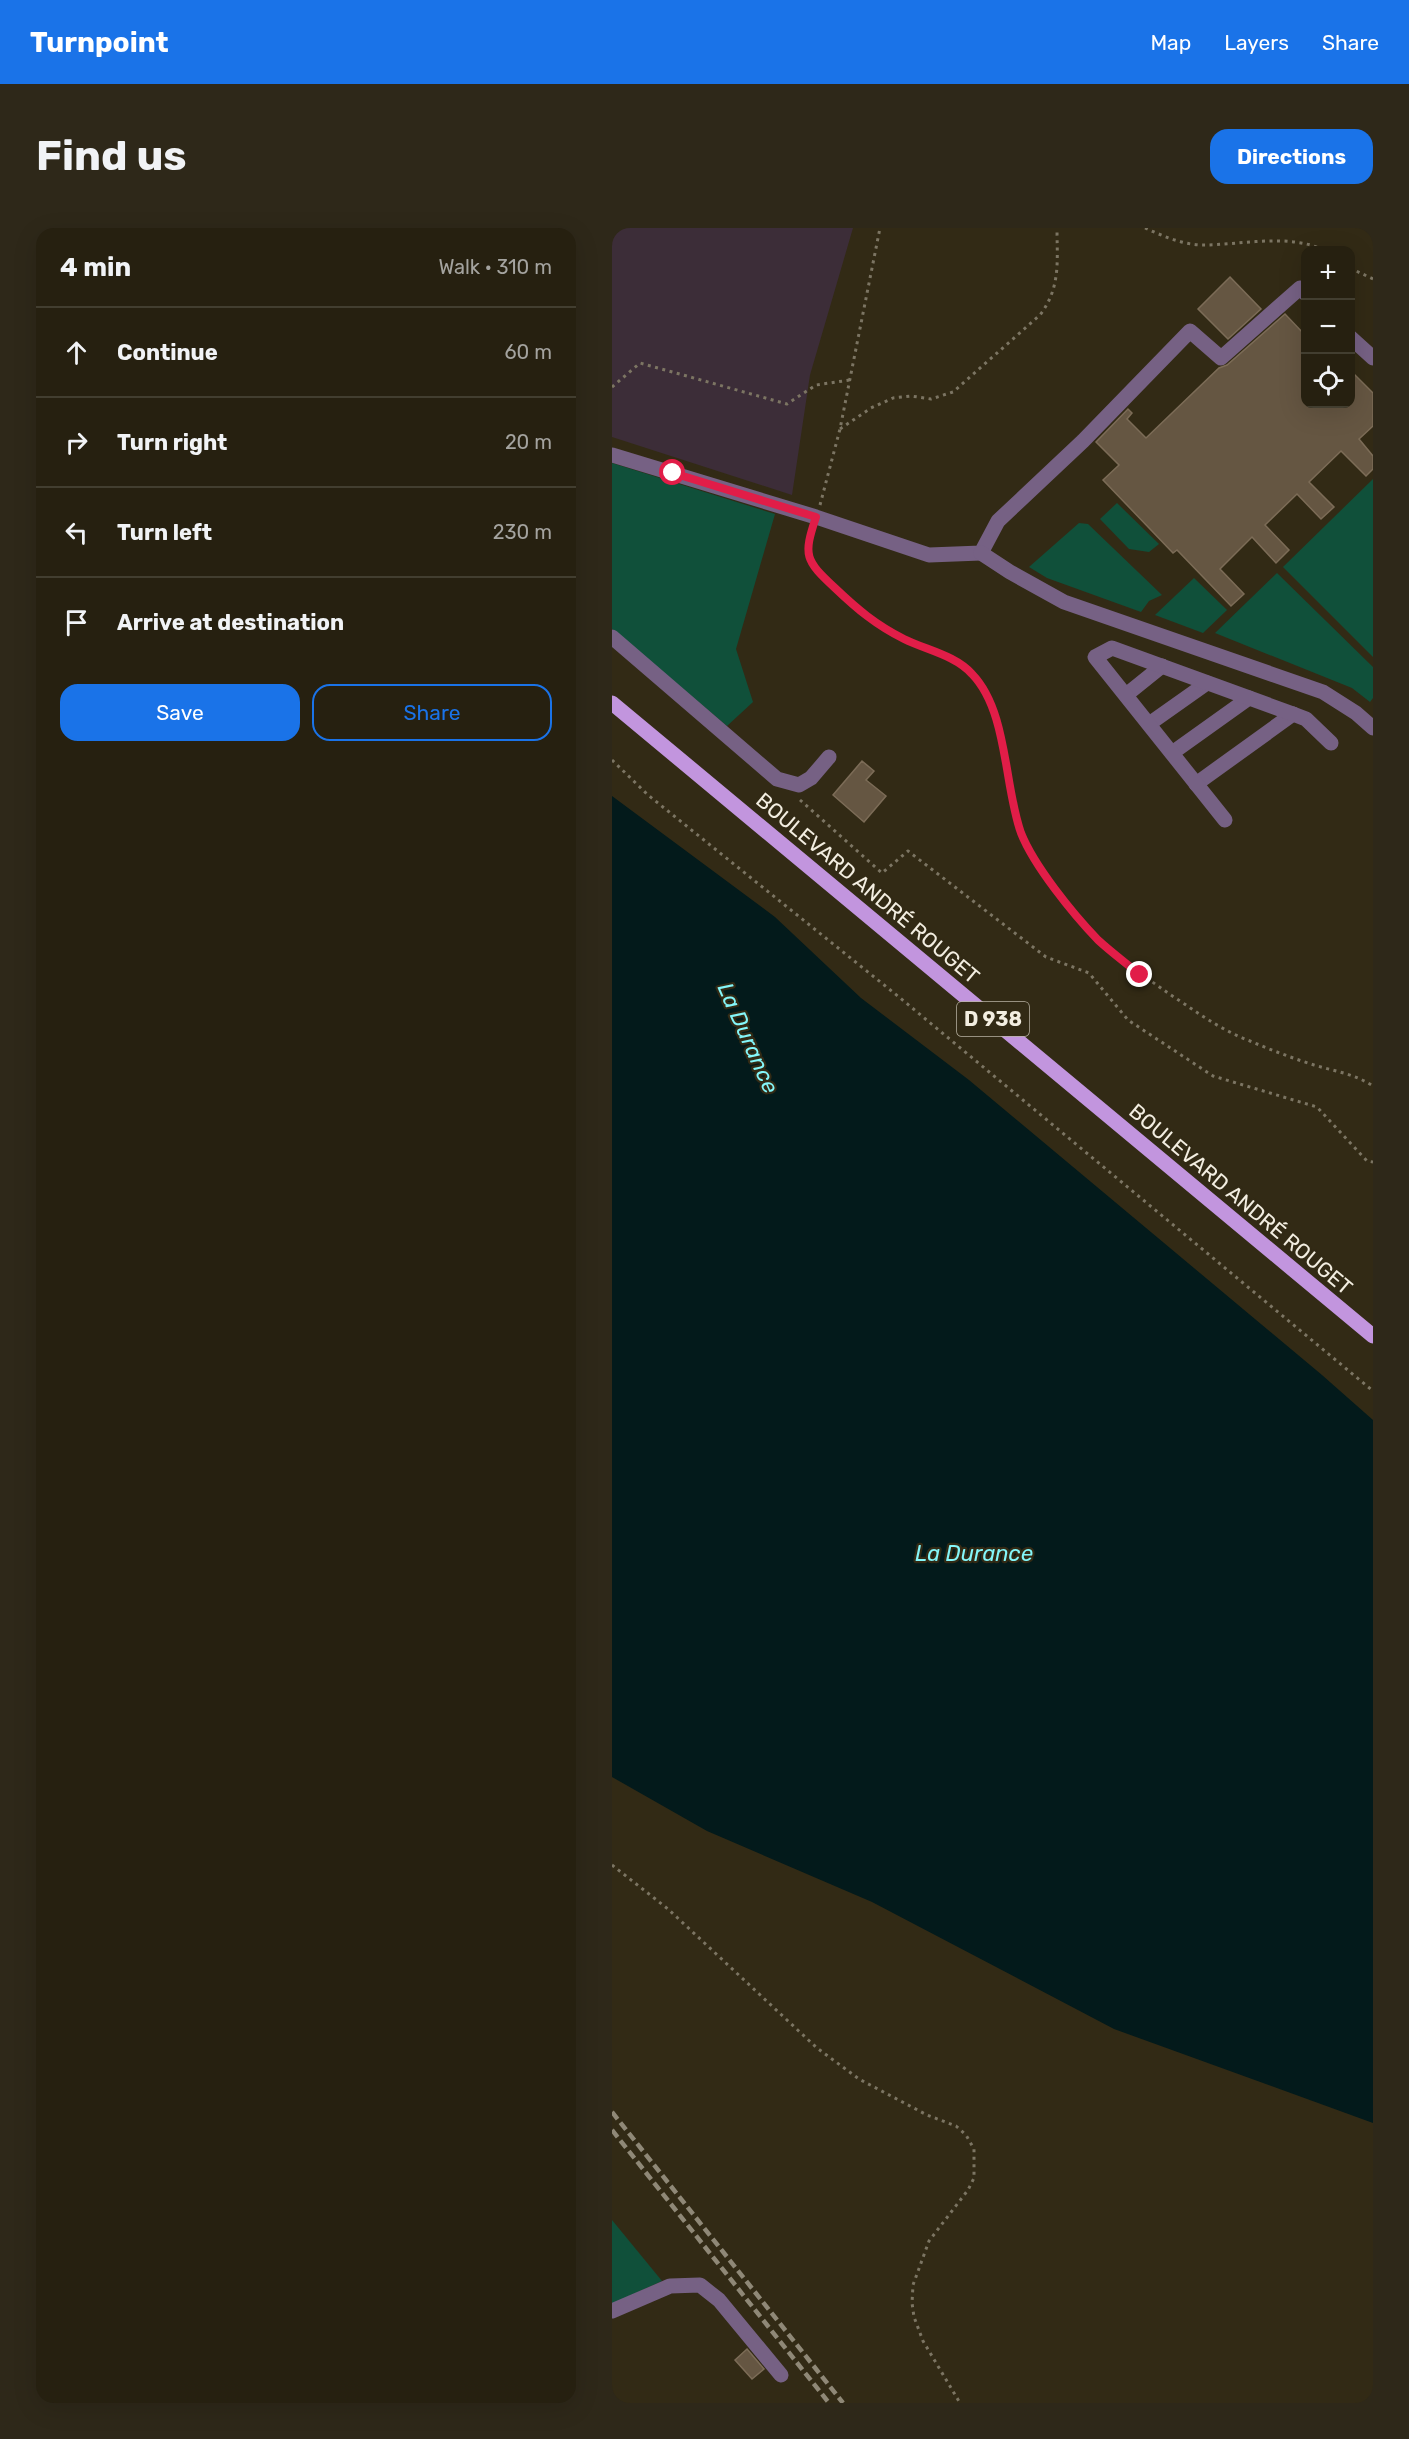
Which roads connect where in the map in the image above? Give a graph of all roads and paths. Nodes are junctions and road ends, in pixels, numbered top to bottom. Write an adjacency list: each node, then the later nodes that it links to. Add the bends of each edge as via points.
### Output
1 (880, 228): 10 (path)
2 (1057, 228): 12 (path, via 1056,285 1040,315 953,392 931,399 893,398)
3 (1145, 228): 4 (path, via 1202,245 1240,242)
4 (1306, 246)
5 (1355, 270): 6 (path)
6 (1373, 279)
7 (1301, 289): 15 (street, via 1221,358 1190,331 998,521)
8 (1355, 342): 9 (street)
9 (1373, 358)
10 (850, 380): 11 (path, via 816,385 787,404 640,363); 12 (path)
11 (612, 387)
12 (840, 429): 14 (path)
13 (612, 455): 14 (street)
14 (816, 517): 15 (street, via 929,555); 32 (path, via 807,543 814,567 864,616 902,638 957,661 973,674 990,700 1022,834 1041,870 1098,940 1140,975 1225,1030)
15 (981, 553): 23 (street, via 1064,603 1323,692)
16 (612, 637): 29 (street)
17 (1162, 666): 18 (street); 19 (street); 19 (street, via 1112,648 1095,657)
18 (1207, 683): 20 (street); 24 (street)
19 (1126, 696): 24 (street)
20 (1249, 698): 22 (street); 26 (street)
21 (612, 703): 34 (main road, BOULEVARD ANDRÉ ROUGET / D 938)
22 (1293, 714): 25 (street, via 1306,719); 30 (street)
23 (1370, 719)
24 (1149, 724): 26 (street)
25 (1331, 742)
26 (1172, 753): 30 (street)
27 (829, 757): 29 (street, via 811,778 799,785)
28 (612, 760): 35 (path, via 648,795)
29 (777, 779): 33 (path, via 882,873 908,851 1046,957 1089,973 1128,1020 1213,1076 1317,1107 1367,1161)
30 (1196, 784): 31 (street)
31 (1225, 820)
32 (1373, 1086)
33 (1373, 1162)
34 (1373, 1336)
35 (1373, 1390)
36 (612, 1865): 39 (path, via 668,1909 817,2048 859,2079 956,2126 966,2135 974,2149 974,2178 929,2241 913,2285 912,2303 923,2341)
37 (612, 2311): 38 (street, via 670,2286 700,2285 719,2300)
38 (780, 2374)
39 (960, 2403)

